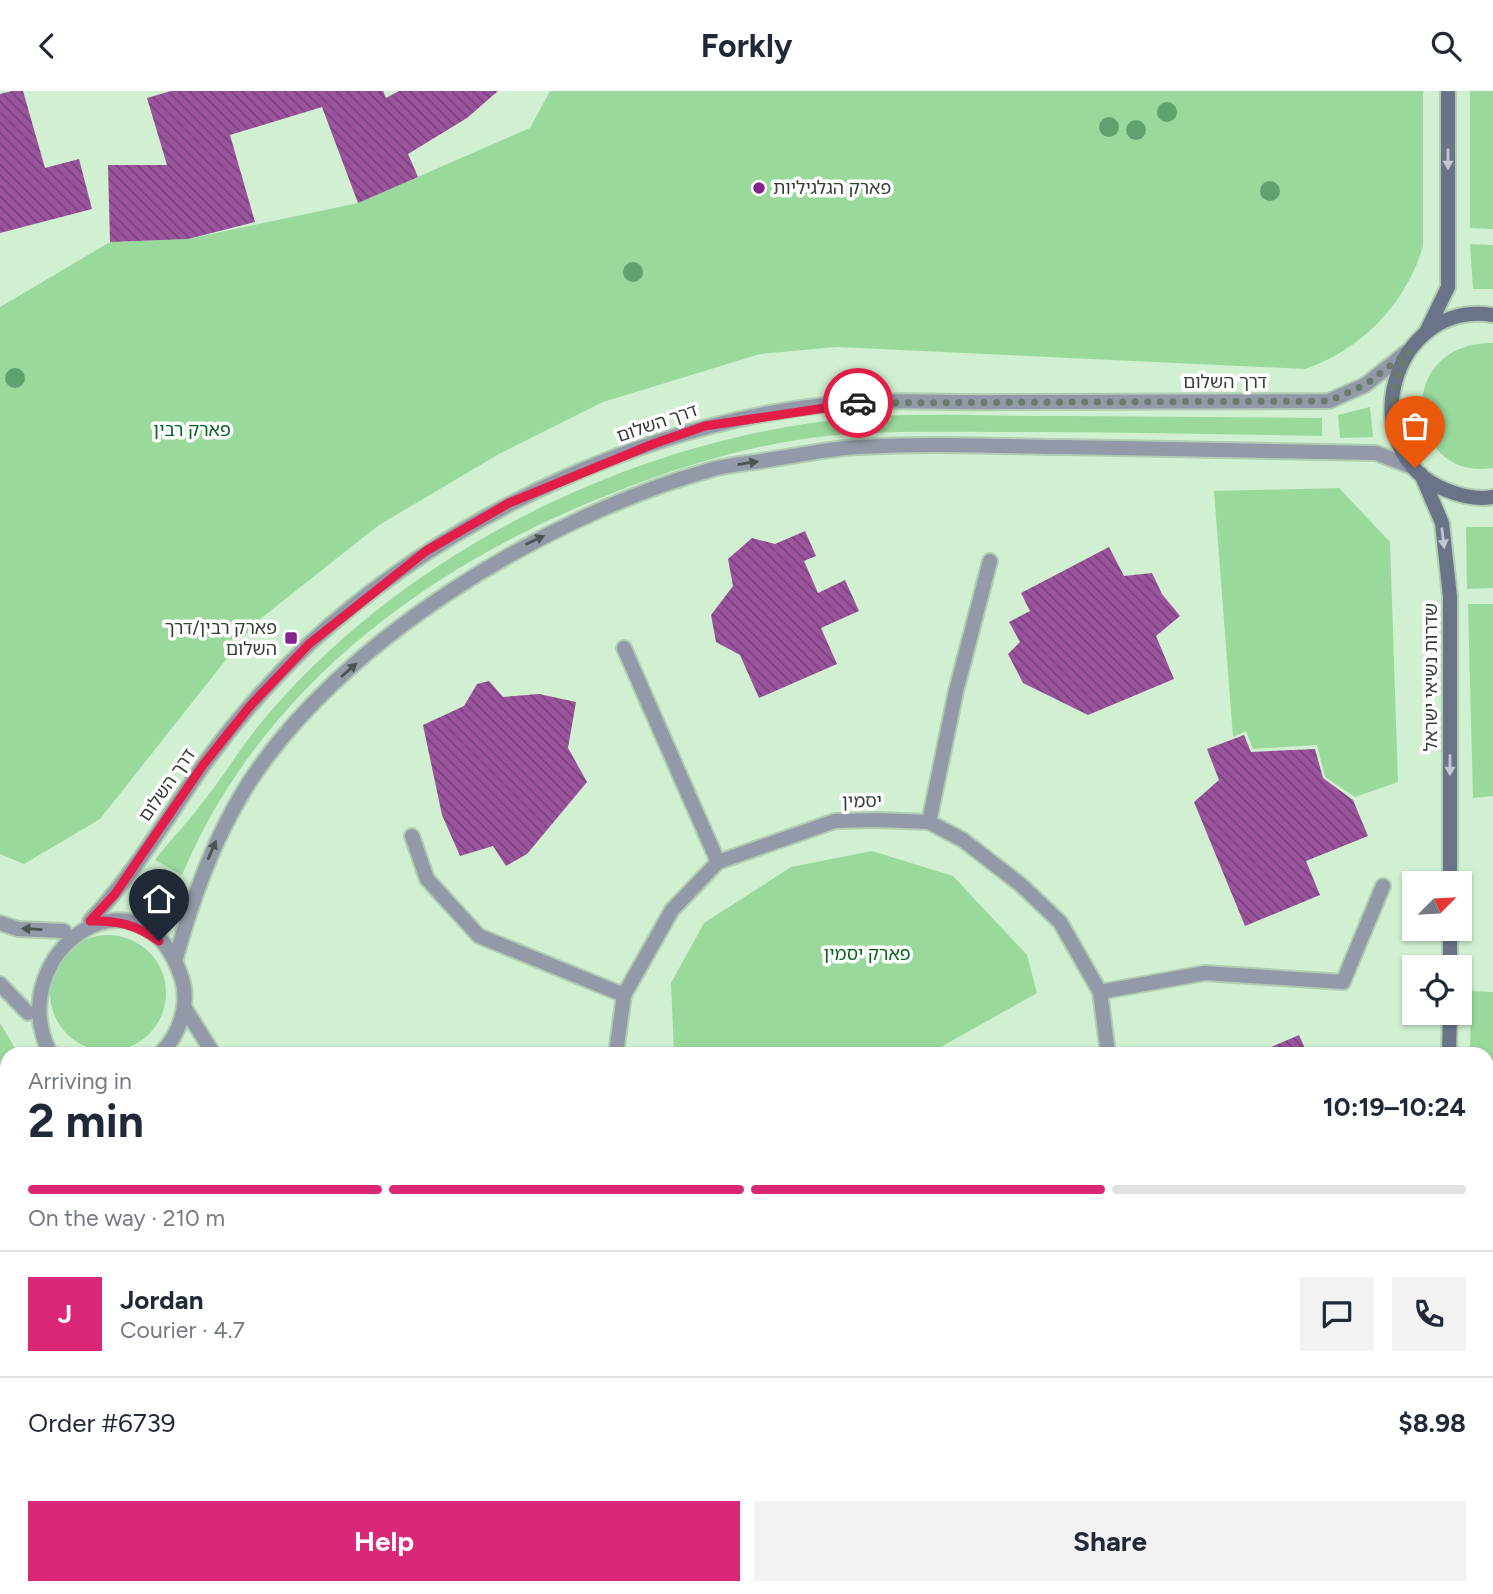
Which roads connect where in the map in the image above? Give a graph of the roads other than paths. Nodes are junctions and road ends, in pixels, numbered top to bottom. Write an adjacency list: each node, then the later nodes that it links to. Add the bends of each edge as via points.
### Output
1 (1448, 91): 3 (main road, one-way to 3, via 1448,287)
2 (1493, 315): 3 (main road, via 1465,315)
3 (1424, 334): 4 (main road, שדרות נשיאי ישראל)
4 (1409, 351): 5 (main road, שדרות נשיאי ישראל, via 1397,371 1391,418 1398,442); 14 (street, דרך השלום, via 1365,385 1329,401 845,403 705,426 520,498 426,551 309,644 250,706 203,765 115,894)
5 (1418, 471): 6 (main road, via 1455,494); 12 (main road, שדרות נשיאי ישראל, one-way to 12, via 1442,523 1450,597); 18 (street, one-way to 5, via 195,889 219,835 273,748 341,678 447,593 525,545 612,506 711,469 856,447 1376,453)
6 (1493, 497)
7 (990, 561): 9 (street, via 956,691)
8 (624, 648): 11 (street)
9 (929, 822): 11 (street, יסמין, via 835,821); 21 (street, יסמין, via 964,840 1060,922)
10 (412, 836): 22 (street, via 427,879 479,936)
11 (718, 862): 22 (street, יסמין, via 672,910)
12 (1450, 871)
13 (1383, 886): 21 (street, via 1343,982 1205,973)
14 (90, 921): 16 (street); 18 (street, via 115,920 139,927 159,941)
15 (0, 923): 16 (street, one-way to 15, via 18,929)
16 (64, 931): 17 (street)
17 (43, 950)
18 (175, 961): 23 (street, via 183,983)
19 (0, 984): 24 (street)
20 (28, 984): 24 (street)
21 (1100, 992): 30 (street, יסמין)
22 (624, 995): 29 (street, יסמין)
23 (184, 1007): 27 (street, via 179,1027); 28 (street)
24 (28, 1013): 26 (street)
25 (1450, 1025): 31 (main road)
26 (41, 1047)
27 (165, 1047)
28 (209, 1047)
29 (617, 1047)
30 (1107, 1047)
31 (1449, 1047)

